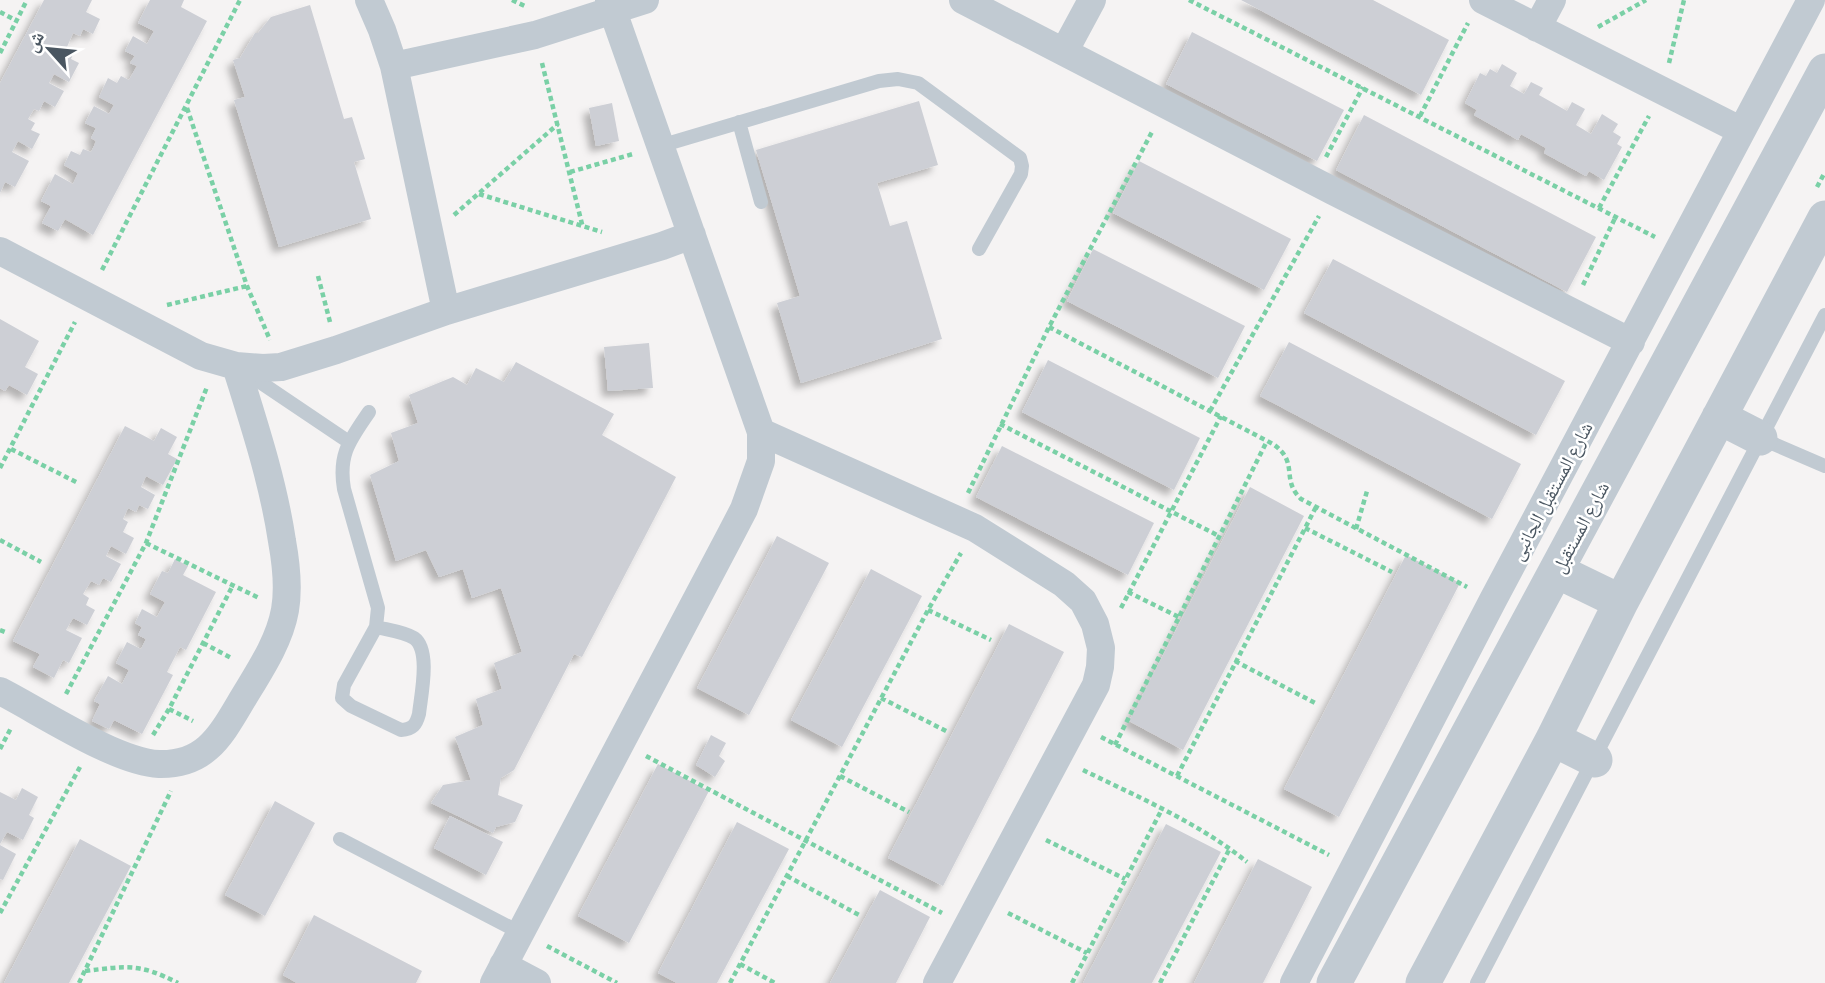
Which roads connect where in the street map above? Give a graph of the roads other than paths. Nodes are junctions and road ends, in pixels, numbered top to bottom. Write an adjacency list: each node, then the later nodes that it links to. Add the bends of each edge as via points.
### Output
1 (369, 0): 11 (street)
2 (645, 0): 7 (street)
3 (963, 0): 10 (street)
4 (1092, 0): 10 (street)
5 (1552, 0): 9 (street)
6 (1811, 0): 14 (street, شارع المستقبل الجانبى)
7 (611, 5): 11 (street, via 535,35); 15 (street)
8 (1479, 6): 9 (street)
9 (1537, 27): 14 (street)
10 (1064, 52): 23 (street)
11 (394, 66): 21 (street)
12 (1825, 71): 31 (street, شارع المستقبل)
13 (740, 122): 15 (lane); 16 (lane); 19 (lane, via 879,81 918,83 1020,158 1021,174)
14 (1740, 130): 23 (street, شارع المستقبل الجانبى)
15 (660, 146): 18 (street)
16 (761, 202)
17 (1825, 218): 26 (street)
18 (692, 234): 21 (street); 27 (street)
19 (979, 249)
20 (0, 251): 24 (street, via 201,356)
21 (446, 311): 24 (street, via 281,367)
22 (1825, 315): 28 (lane)
23 (1631, 342): 42 (street, شارع المستقبل الجانبى)
24 (226, 364): 29 (lane); 34 (street, via 273,486 287,571 285,610 273,645 221,736 185,762 137,761)
25 (369, 412): 29 (lane)
26 (1719, 417): 28 (street); 32 (street)
27 (761, 432): 38 (street, via 761,461 744,509); 41 (street, via 965,524 1064,584 1083,601 1095,624 1101,649 1096,685)
28 (1760, 438): 30 (lane); 36 (lane)
29 (349, 442): 33 (lane, via 341,470 378,608)
30 (1825, 466)
31 (1557, 571): 32 (street); 43 (street, شارع المستقبل)
32 (1621, 603): 35 (street)
33 (376, 627): 33 (lane, via 411,636 424,653 419,714 410,730 401,730 342,698 344,685)
34 (0, 691)
35 (1553, 739): 36 (street); 44 (street)
36 (1595, 760): 45 (lane)
37 (340, 839): 38 (lane)
38 (521, 933): 39 (street)
39 (498, 974): 40 (street)
40 (537, 983)
41 (937, 983)
42 (1294, 983)
43 (1334, 983)
44 (1423, 983)
45 (1477, 983)

